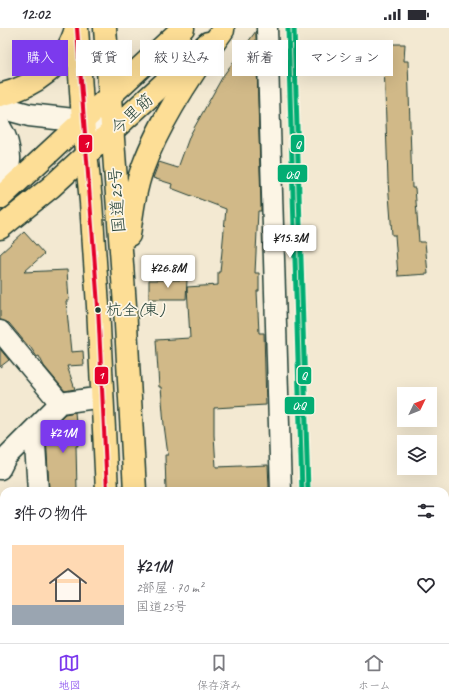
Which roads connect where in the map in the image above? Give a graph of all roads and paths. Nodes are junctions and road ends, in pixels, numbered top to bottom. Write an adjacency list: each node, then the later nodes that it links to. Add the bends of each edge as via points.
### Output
1 (77, 28): 6 (main road, via 63,55 41,78 26,87); 9 (main road, 国道25号)
2 (105, 28): 7 (main road, 国道25号)
3 (183, 28): 7 (main road, 今里筋)
4 (267, 28): 25 (street)
5 (224, 29): 11 (main road, 今里筋); 16 (main road, via 195,69 157,135 142,167 128,244)
6 (0, 95)
7 (110, 95): 9 (main road, 今里筋); 11 (main road, 国道25号)
8 (0, 107): 9 (street, via 29,115)
9 (82, 121): 11 (street); 12 (main road, 国道25号); 14 (main road, 今里筋)
10 (0, 128): 13 (street, via 10,159)
11 (112, 132): 12 (main road, 今里筋); 16 (main road, 国道25号)
12 (86, 156): 15 (main road, 今里筋, via 51,188); 18 (main road, 国道25号)
13 (0, 192)
14 (0, 198)
15 (0, 228)
16 (125, 306): 24 (main road, 国道25号)
17 (0, 331): 19 (street)
18 (103, 397): 19 (street); 23 (main road, 国道25号)
19 (60, 403): 20 (street)
20 (34, 429): 21 (street, via 6,457); 22 (street)
21 (0, 469)
22 (38, 487)
23 (107, 487)
24 (135, 487)
25 (281, 487)

